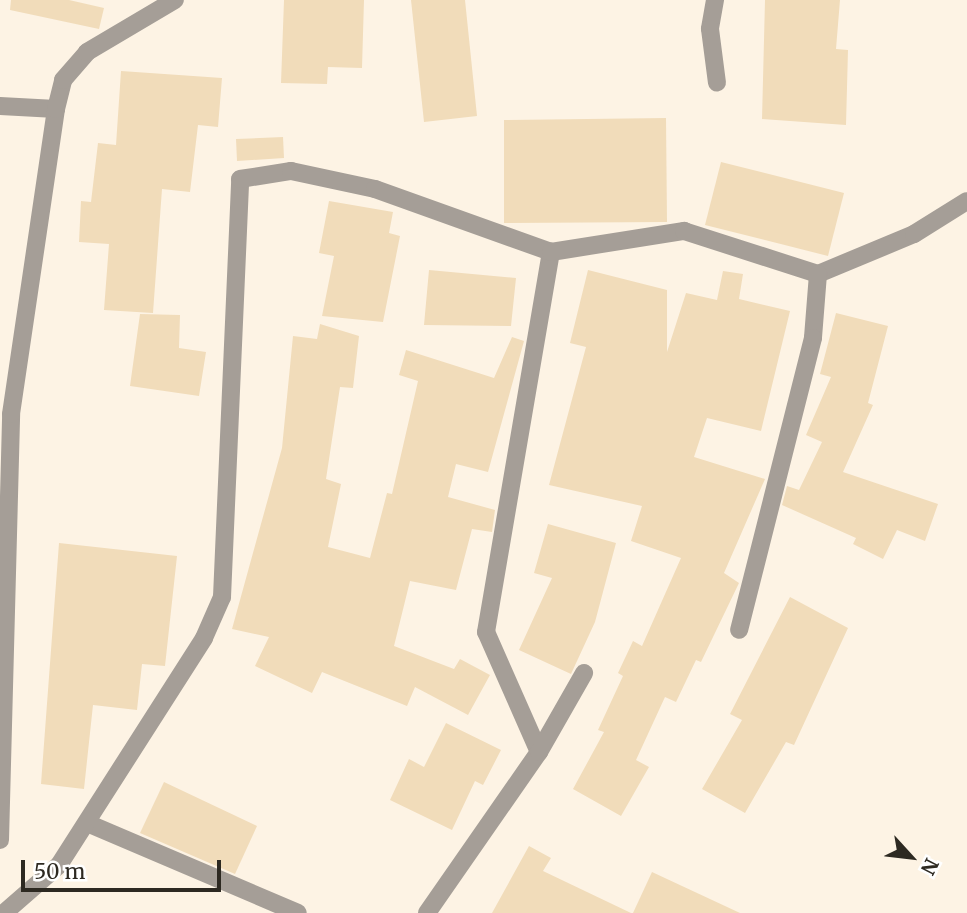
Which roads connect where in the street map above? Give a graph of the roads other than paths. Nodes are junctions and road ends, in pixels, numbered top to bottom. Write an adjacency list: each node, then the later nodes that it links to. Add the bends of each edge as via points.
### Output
1 (175, 0): 5 (street, via 87,52 63,80)
2 (715, 0): 3 (street, via 710,29)
3 (717, 83)
4 (0, 106): 5 (street)
5 (56, 109): 9 (street)
6 (967, 201): 8 (street, via 914,234)
7 (551, 251): 8 (street, via 684,231); 13 (street, via 486,632); 14 (street, via 375,189 291,171 240,179 222,597 204,638 171,680)
8 (818, 274): 10 (street, via 813,338)
9 (6, 414): 11 (street)
10 (739, 630)
11 (1, 669): 15 (street)
12 (584, 673): 13 (street)
13 (539, 752): 18 (street)
14 (86, 823): 16 (street, via 59,865); 17 (street)
15 (0, 840)
16 (4, 913)
17 (298, 913)
18 (427, 913)

